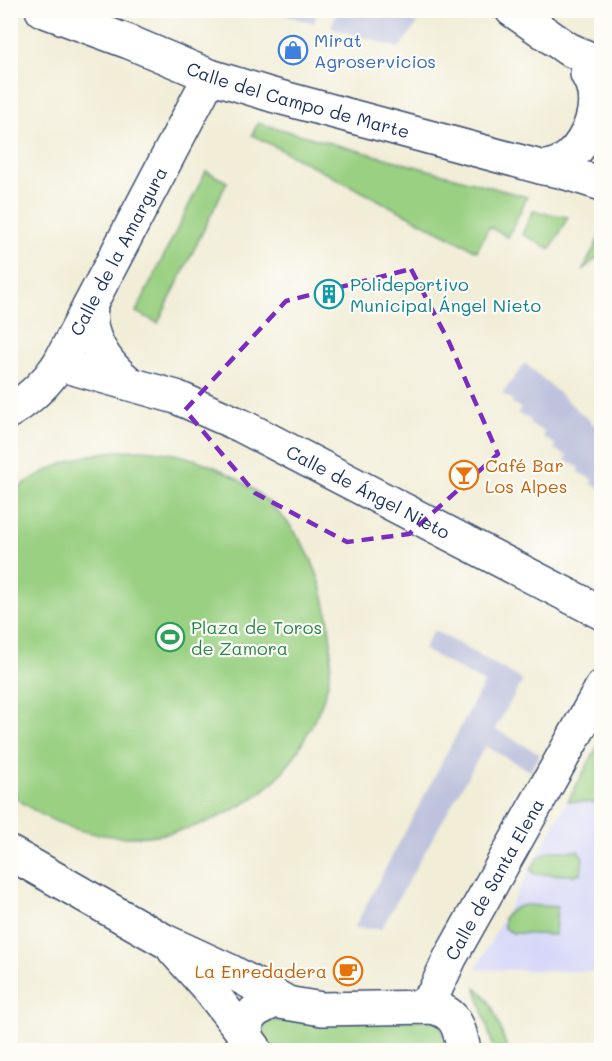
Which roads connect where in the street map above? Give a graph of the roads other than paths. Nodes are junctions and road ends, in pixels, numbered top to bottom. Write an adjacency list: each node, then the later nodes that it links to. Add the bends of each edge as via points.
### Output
1 (42, 10): 4 (street, Calle del Campo de Marte)
2 (522, 13): 3 (street)
3 (590, 68): 6 (street, via 595,107 591,123 574,152)
4 (210, 75): 6 (street, Calle del Campo de Marte, via 282,98); 8 (street, Calle de la Amargura)
5 (602, 167): 6 (street, Calle del Campo de Marte)
6 (552, 169): 7 (street, Calle del Campo de Marte)
7 (602, 184)
8 (91, 306): 9 (street, Calle de la Amargura); 10 (street, via 89,319 94,339)
9 (59, 364): 10 (street, Calle de Ángel Nieto); 11 (street, Calle de la Amargura, via 47,382)
10 (129, 383): 11 (street, Calle de Ángel Nieto, via 49,394); 12 (street, Calle de Ángel Nieto, via 176,397 242,426)
11 (11, 411)
12 (602, 613)
13 (602, 687): 17 (street, Calle de Santa Elena, via 433,995)
14 (10, 853): 15 (street)
15 (165, 941): 16 (street); 18 (street)
16 (286, 1002): 17 (street, via 322,1009); 18 (street, via 274,1001 249,1018 246,1027)
17 (421, 1007): 19 (street, via 448,1013 456,1022)
18 (252, 1044)
19 (464, 1050)

